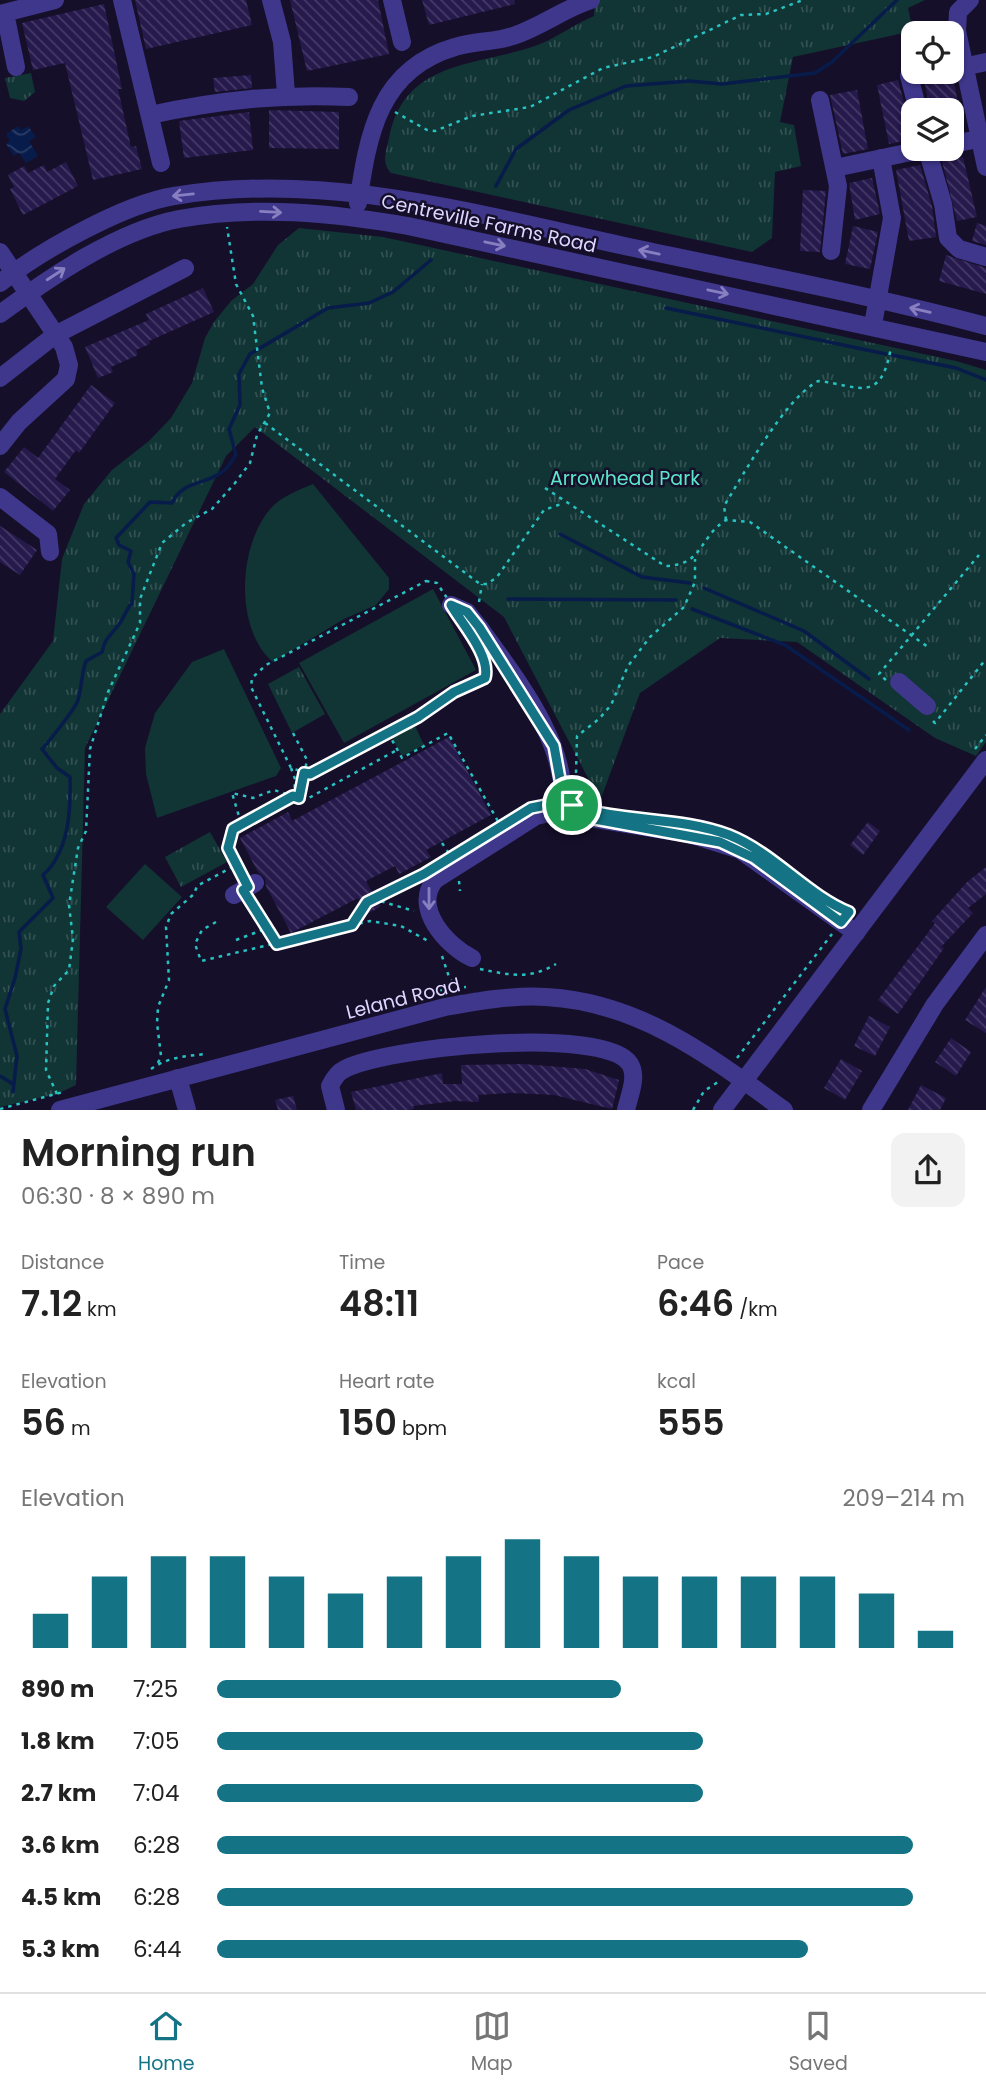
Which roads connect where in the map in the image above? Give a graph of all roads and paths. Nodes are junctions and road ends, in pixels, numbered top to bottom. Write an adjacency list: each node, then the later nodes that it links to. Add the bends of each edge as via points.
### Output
1 (54, 0): 8 (street)
2 (122, 0): 19 (street)
3 (271, 0): 15 (street, via 282,42)
4 (392, 0): 10 (street)
5 (803, 0): 18 (path, via 766,14 741,15 653,57 603,68 530,107 472,117 435,131 427,131)
6 (970, 0): 9 (street, via 958,12)
7 (578, 2): 28 (street, via 545,24 455,47 401,77 381,105)
8 (3, 13): 12 (street)
9 (959, 21)
10 (402, 42)
11 (986, 62): 13 (street)
12 (16, 67)
13 (964, 67)
14 (964, 72): 20 (street)
15 (286, 94): 16 (street); 19 (street, via 215,101)
16 (349, 97)
17 (820, 100): 27 (street)
18 (395, 111)
19 (150, 115): 25 (street)
20 (979, 139): 21 (street); 26 (street)
21 (964, 142)
22 (901, 154): 23 (street)
23 (881, 158): 27 (street); 38 (street, via 892,218)
24 (930, 161): 33 (street, via 948,239 958,249)
25 (160, 163)
26 (986, 167)
27 (835, 168): 32 (street, via 838,186)
28 (359, 193): 29 (street); 35 (street, Centreville Farms Road, one-way to 35, via 260,186 172,196 113,217); 38 (street, Centreville Farms Road, one-way to 28)
29 (356, 217): 37 (street, Centreville Farms Road, one-way to 29, via 61,270 177,219 260,211); 40 (street, Centreville Farms Road, one-way to 40)
30 (227, 227): 46 (path, via 236,285 253,316 262,388 270,413)
31 (0, 251): 35 (street)
32 (831, 251)
33 (986, 257)
34 (185, 268): 43 (street)
35 (15, 271): 36 (street, Centreville Farms Road); 37 (street)
36 (0, 283)
37 (29, 292): 39 (street, Centreville Farms Road); 43 (street)
38 (878, 300): 40 (street); 41 (street, Centreville Farms Road, one-way to 38)
39 (0, 314)
40 (873, 325): 42 (street, Centreville Farms Road)
41 (986, 326)
42 (895, 330): 44 (street, Centreville Farms Road); 51 (path, via 880,379 867,389 818,381 806,388 724,506)
43 (55, 335): 45 (street); 47 (street, via 68,355 65,379)
44 (986, 352)
45 (0, 378)
46 (264, 422): 50 (path, via 480,584 487,584 507,565 544,510); 99 (path, via 250,463 235,484 212,509 162,544 140,599 140,623 108,692 90,749 86,831 78,848 69,905 73,939 69,970 54,986 47,1016 46,1070)
47 (0, 446)
48 (545, 488): 50 (path)
49 (0, 497): 52 (street)
50 (564, 503): 54 (path, via 665,566)
51 (726, 520): 54 (path, via 709,535); 56 (path, via 741,519 760,527)
52 (52, 535)
53 (979, 555): 56 (path)
54 (695, 558): 66 (path, via 695,582 684,607 650,637 628,666 611,705 577,736)
55 (451, 605): 61 (path, via 480,654 485,678); 64 (path, via 437,583 426,581 258,670 251,687); 68 (street, via 467,612 479,627 554,746)
56 (911, 635): 57 (path)
57 (928, 647)
58 (899, 682): 59 (street)
59 (928, 706)
60 (293, 733): 65 (path, via 307,760)
61 (388, 733): 62 (path); 65 (path)
62 (397, 750): 67 (path, via 305,800); 69 (path, via 402,758 448,733 501,826)
63 (986, 760): 83 (street)
64 (291, 768): 65 (path); 67 (path)
65 (304, 773): 67 (path)
66 (576, 779)
67 (295, 797): 70 (path); 70 (path, via 274,790 253,798 232,793)
68 (562, 813): 80 (street, via 689,834 740,850); 90 (street, one-way to 90, via 536,816 428,888 426,906 432,920 455,950)
69 (508, 821)
70 (242, 824): 73 (path, via 233,829 229,841)
71 (461, 851): 72 (path)
72 (451, 857)
73 (236, 865): 78 (path, via 197,886); 82 (path)
74 (424, 874): 75 (path)
75 (373, 899): 76 (path); 81 (path)
76 (420, 913)
77 (162, 918): 78 (path)
78 (168, 919): 95 (path, via 169,980 158,1007)
79 (216, 922): 86 (path, via 202,930 195,944 201,961)
80 (841, 922): 83 (street); 96 (path)
81 (352, 925): 86 (path); 87 (path, via 385,922)
82 (265, 929): 85 (path); 86 (path)
83 (856, 933): 98 (street)
84 (986, 935): 106 (street, via 935,1004)
85 (236, 940)
86 (277, 944): 88 (path)
87 (433, 944)
88 (280, 953)
89 (449, 956): 94 (path, via 442,955)
90 (474, 963): 92 (path)
91 (556, 964): 92 (path)
92 (520, 977): 93 (path)
93 (520, 983)
94 (457, 987)
95 (158, 1063)
96 (728, 1069): 97 (street, Leland Road, via 640,1017 590,1002 545,996 445,1007); 98 (street, Leland Road); 103 (path, via 704,1091)
97 (178, 1078): 99 (street, Leland Road); 100 (street)
98 (744, 1081): 104 (street); 105 (street, Leland Road)
99 (59, 1102)
100 (187, 1110)
101 (336, 1110): 102 (street, via 330,1086 343,1070 458,1045 512,1042 558,1044 623,1056 634,1078)
102 (626, 1110)
103 (693, 1110)
104 (722, 1110)
105 (784, 1110)
106 (871, 1110)

